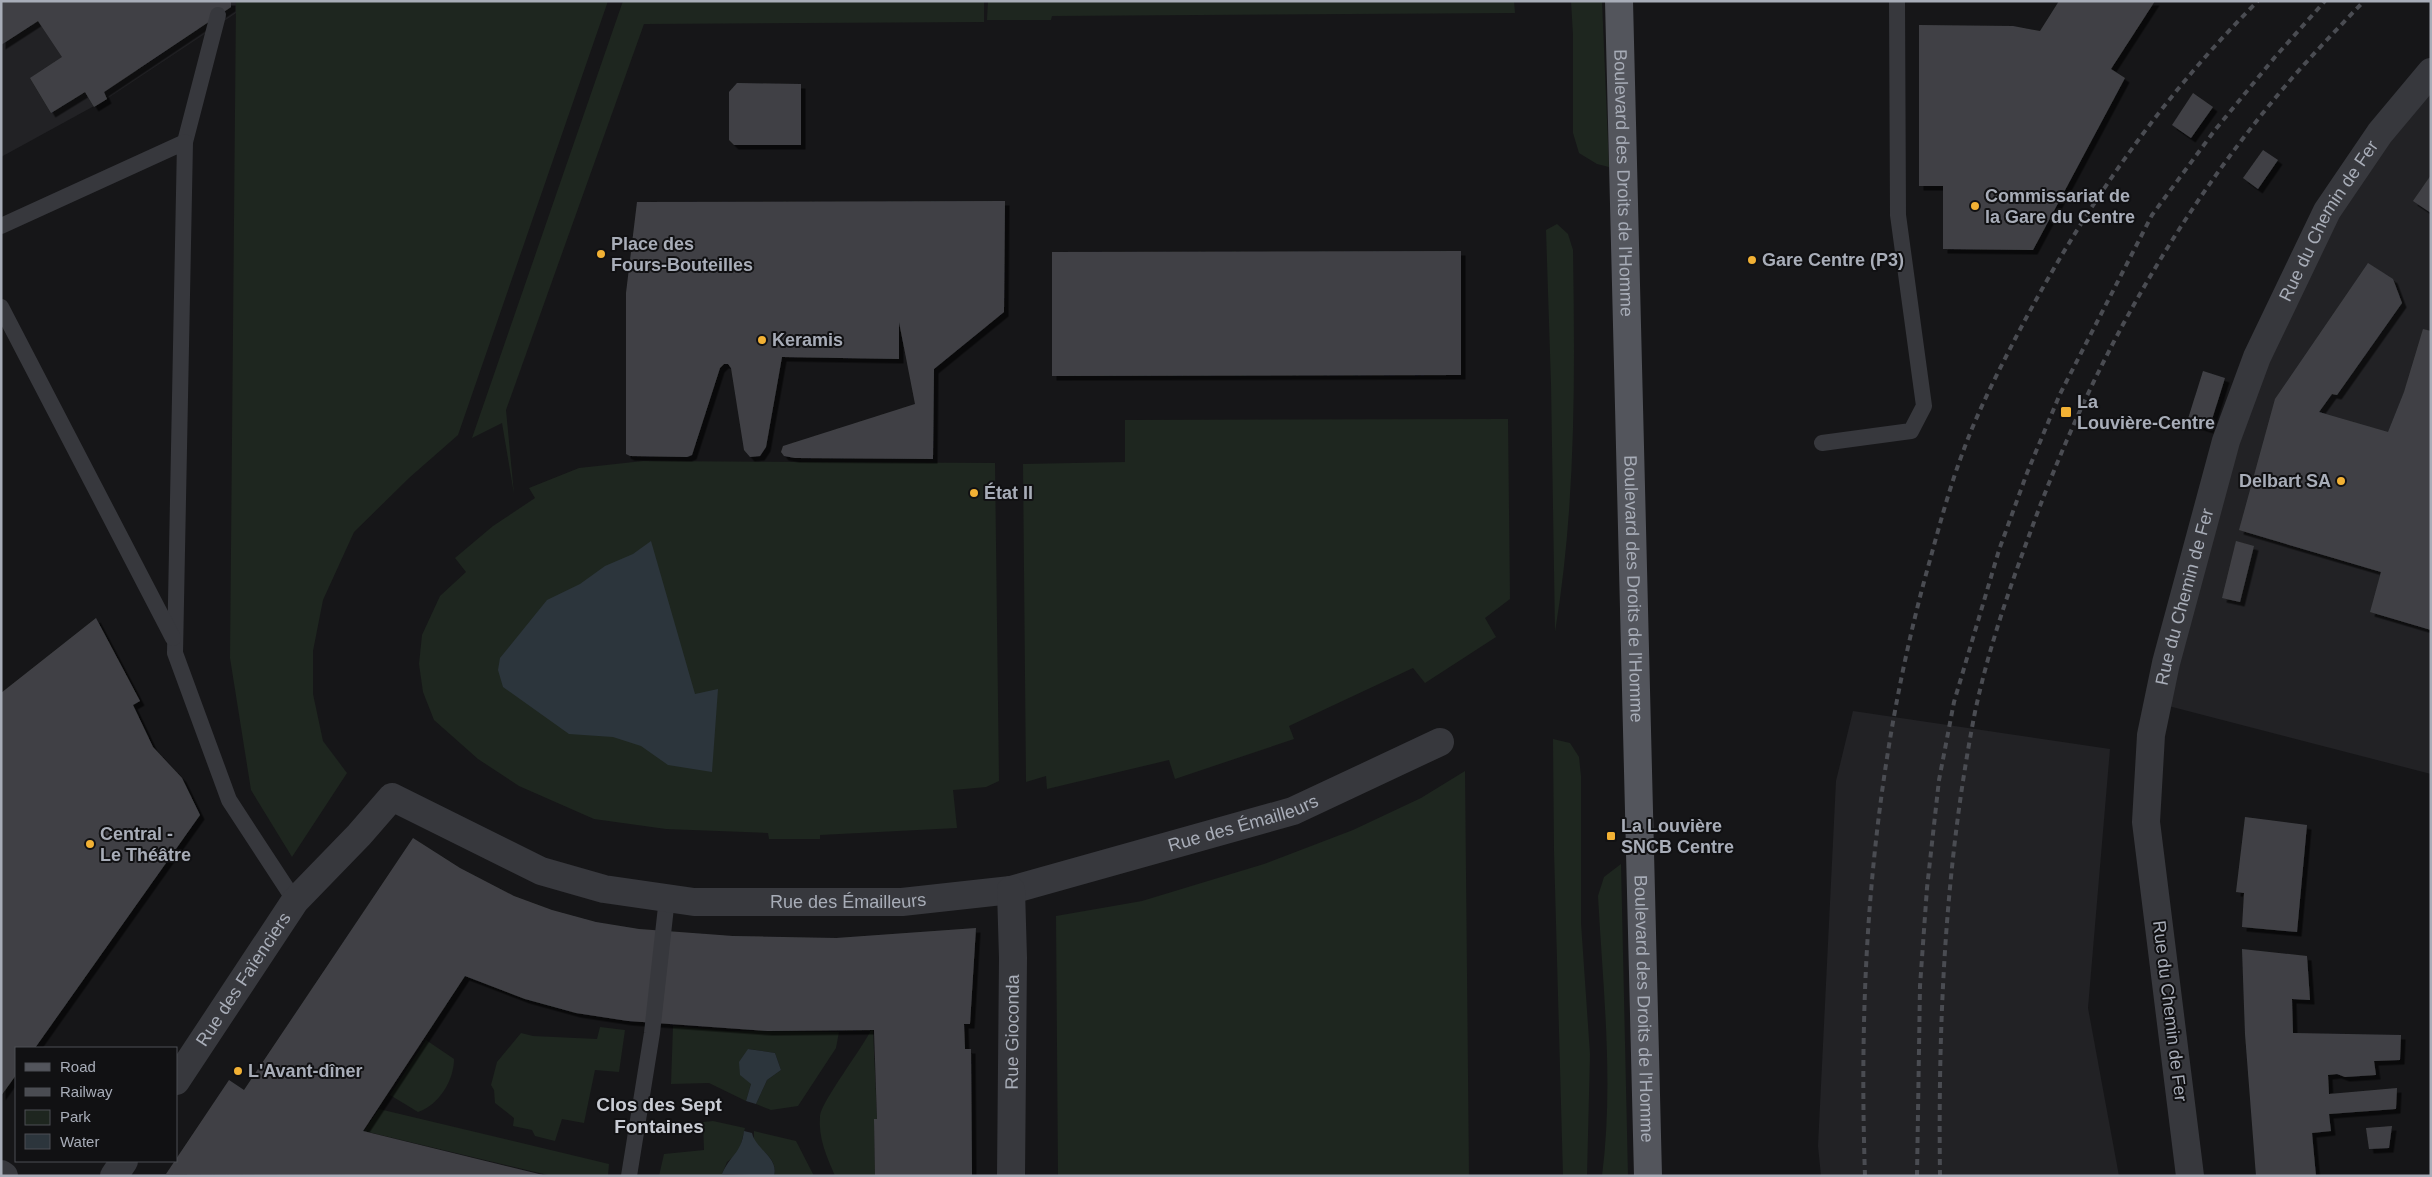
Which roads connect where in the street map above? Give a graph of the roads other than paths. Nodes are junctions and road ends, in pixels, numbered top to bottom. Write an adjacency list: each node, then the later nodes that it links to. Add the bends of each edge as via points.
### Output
1 (1620, 1): 19 (main road, Boulevard des Droits de l'Homme)
2 (1897, 1): 8 (lane, via 1898,215 1924,406 1911,431)
3 (218, 16): 5 (lane)
4 (2431, 72): 20 (street, Rue du Chemin de Fer, via 2380,133 2327,211 2257,357 2226,441 2166,662 2151,735 2146,822)
5 (185, 142): 6 (lane); 9 (lane)
6 (1, 226)
7 (1, 307): 9 (lane)
8 (1822, 443)
9 (174, 640): 13 (lane, via 175,653 229,800)
10 (1440, 742): 11 (street, Rue des Émailleurs, via 1293,811)
11 (1011, 890): 12 (street, Rue des Émailleurs, via 902,902 712,902); 18 (street, Rue Gioconda)
12 (667, 898): 13 (street, Rue des Émailleurs, via 604,889 541,871 392,797); 17 (lane, via 652,1032)
13 (295, 901): 14 (street, Rue des Faïenciers)
14 (178, 1078)
15 (123, 1162): 16 (street)
16 (114, 1176)
17 (629, 1176)
18 (1011, 1176)
19 (1648, 1176)
20 (2190, 1176)

